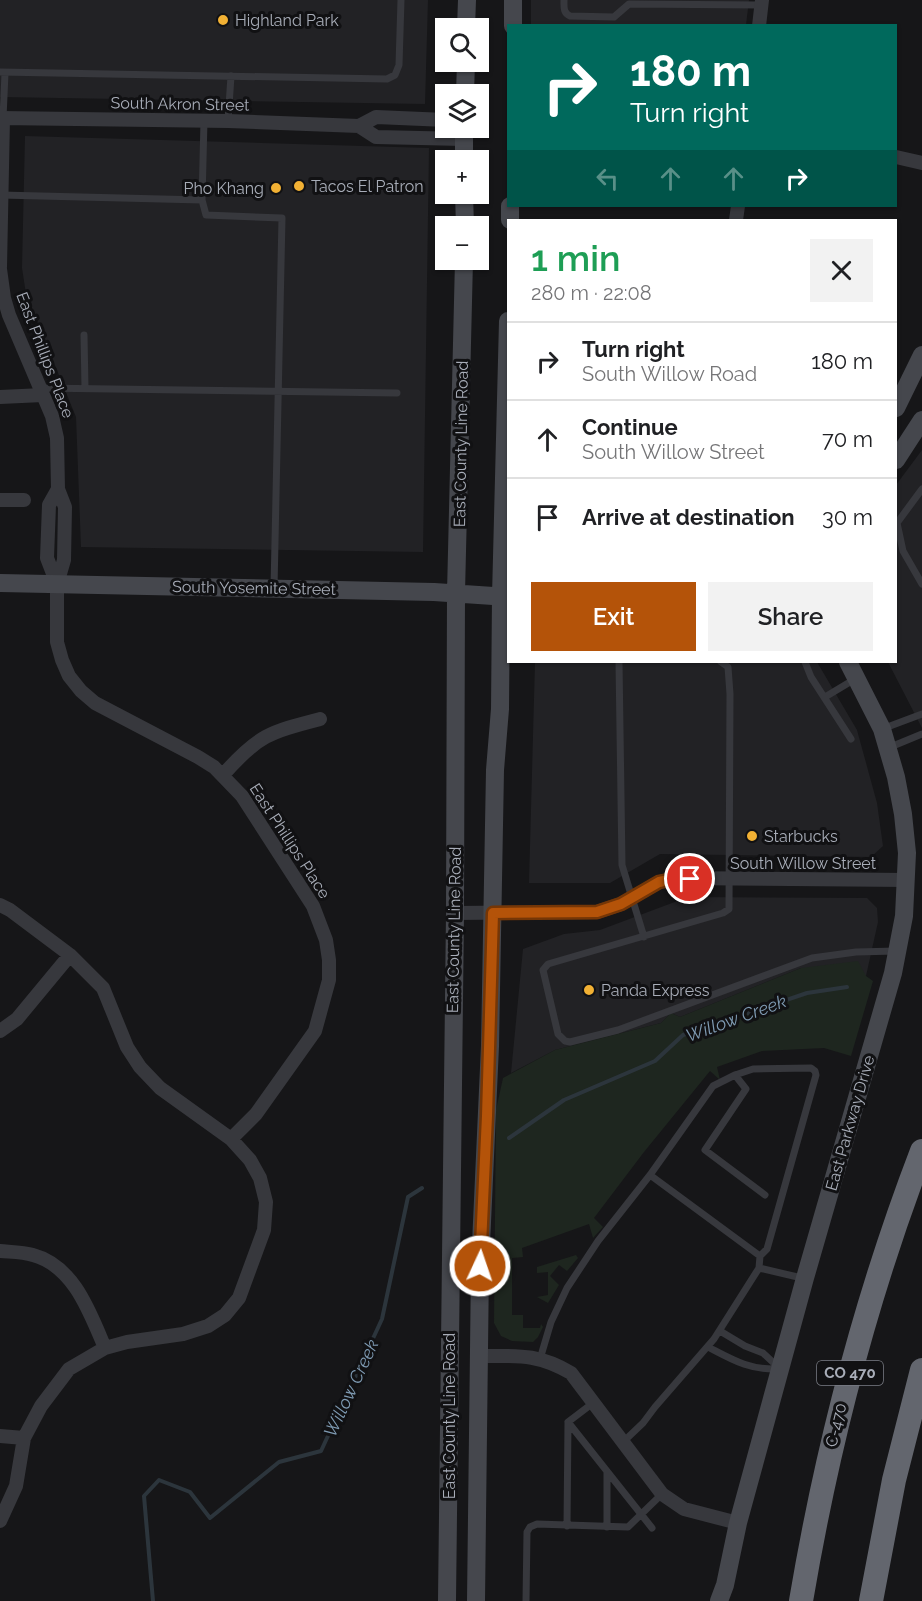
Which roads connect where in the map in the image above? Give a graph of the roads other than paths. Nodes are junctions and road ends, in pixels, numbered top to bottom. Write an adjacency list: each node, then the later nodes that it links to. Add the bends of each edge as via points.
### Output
1 (401, 0): 12 (lane, via 399,65 395,75 387,79)
2 (467, 0): 8 (main road)
3 (513, 0): 9 (main road)
4 (564, 0): 5 (lane, via 564,9 570,16 614,17)
5 (629, 2): 6 (lane)
6 (696, 3): 7 (lane)
7 (762, 3): 10 (street)
8 (466, 18)
9 (513, 24)
10 (759, 24)
11 (2, 72): 12 (lane); 13 (lane)
12 (231, 76): 16 (lane)
13 (2, 118): 15 (street, South Akron Street); 21 (street, East Phillips Place)
14 (435, 120): 17 (street, South Akron Street, via 376,117)
15 (204, 121): 16 (street, South Akron Street); 22 (lane)
16 (228, 121): 17 (street, South Akron Street)
17 (359, 126): 18 (street, South Akron Street, via 376,137)
18 (435, 134)
19 (897, 157): 20 (street)
20 (922, 163)
21 (2, 195): 22 (lane); 23 (street, East Phillips Place)
22 (202, 200): 29 (lane, via 206,215 282,218)
23 (0, 268): 25 (street, East Phillips Place)
24 (464, 270): 44 (main road, East County Line Road)
25 (1, 291): 30 (street, East Phillips Place)
26 (84, 335): 28 (lane)
27 (922, 355): 33 (main road)
28 (86, 388): 29 (lane); 30 (lane)
29 (278, 390): 31 (lane); 43 (lane)
30 (41, 392): 32 (street); 41 (street, East Phillips Place, via 57,438 58,489 65,507 64,560)
31 (397, 393)
32 (0, 397)
33 (897, 406)
34 (507, 413): 45 (main road, East County Line Road)
35 (922, 420): 36 (main road)
36 (897, 458)
37 (922, 489): 42 (lane, via 897,523 903,551)
38 (0, 500): 39 (street)
39 (24, 500)
40 (0, 583): 41 (main road, South Yosemite Street)
41 (57, 584): 43 (main road, South Yosemite Street); 58 (street, East Phillips Place, via 57,642 69,676 81,691 95,703 198,757)
42 (922, 584)
43 (274, 588): 44 (main road, South Yosemite Street)
44 (456, 593): 45 (main road, South Yosemite Street); 63 (main road, East County Line Road)
45 (505, 596): 64 (main road, East County Line Road, via 495,770)
46 (620, 663): 61 (lane, via 622,865)
47 (722, 663): 59 (lane, via 728,668 730,694)
48 (806, 663): 51 (lane)
49 (849, 663): 50 (main road, East Parkway Drive)
50 (857, 678): 51 (lane); 54 (main road, East Parkway Drive)
51 (825, 697): 56 (lane)
52 (922, 714): 54 (lane)
53 (320, 719): 58 (street, via 264,736)
54 (882, 729): 57 (main road, East Parkway Drive)
55 (922, 734): 57 (lane)
56 (851, 739)
57 (888, 748): 60 (main road, East Parkway Drive, via 903,814)
58 (223, 775): 70 (street, East Phillips Place, via 242,796 313,906 329,960 329,980 315,1031 256,1114)
59 (730, 879): 60 (street, South Willow Street); 61 (street, South Willow Street, via 668,880); 65 (lane, via 729,909)
60 (907, 880): 66 (main road, East Parkway Drive)
61 (631, 896): 64 (street, South Willow Street, via 597,912); 65 (lane)
62 (0, 905): 67 (street)
63 (455, 913): 64 (street, South Willow Street); 99 (main road, East County Line Road)
64 (493, 913): 81 (main road, East County Line Road)
65 (644, 937): 66 (lane, via 544,967 560,1038 570,1042 618,1030 812,958)
66 (898, 951): 77 (main road, East Parkway Drive)
67 (70, 956): 68 (street, via 17,1018); 70 (street, via 103,988 127,1047 140,1067 160,1088)
68 (0, 1031)
69 (735, 1075): 72 (lane, via 713,1086); 73 (lane, via 746,1089 705,1150); 75 (lane, via 753,1069 811,1068 816,1076 767,1249)
70 (231, 1139): 80 (street, via 260,1178 266,1202 264,1230 239,1298 225,1315 208,1326)
71 (922, 1151): 102 (highway, C-470 / CO 470, via 857,1344 830,1448)
72 (650, 1175): 75 (lane); 82 (lane, via 567,1288)
73 (765, 1195)
74 (0, 1251): 80 (street, via 34,1255 60,1268 85,1303)
75 (760, 1256): 76 (lane)
76 (759, 1268): 77 (lane); 78 (lane)
77 (805, 1278): 83 (main road, East Parkway Drive)
78 (720, 1331): 79 (lane); 83 (lane, via 763,1353)
79 (708, 1347): 83 (lane, via 759,1370); 89 (lane)
80 (105, 1348): 88 (street, via 69,1369 41,1406)
81 (479, 1356): 82 (street); 100 (main road, East County Line Road)
82 (540, 1359): 85 (street, via 571,1373)
83 (780, 1369): 94 (main road, East Parkway Drive)
84 (922, 1370): 103 (highway, via 892,1488)
85 (593, 1403): 86 (lane); 89 (street)
86 (568, 1422): 90 (lane); 95 (lane)
87 (0, 1436): 88 (street)
88 (24, 1438): 93 (street, via 16,1486)
89 (622, 1443): 91 (street)
90 (607, 1472): 92 (lane); 96 (lane)
91 (662, 1494): 92 (lane); 94 (street, via 684,1509)
92 (642, 1516): 96 (lane, via 628,1527); 97 (lane)
93 (0, 1521)
94 (738, 1523): 98 (main road, East Parkway Drive)
95 (567, 1526): 96 (lane); 101 (lane, via 537,1524 527,1532)
96 (607, 1527)
97 (652, 1528)
98 (724, 1596)
99 (447, 1601)
100 (477, 1601)
101 (526, 1601)
102 (801, 1601)
103 (871, 1601)

